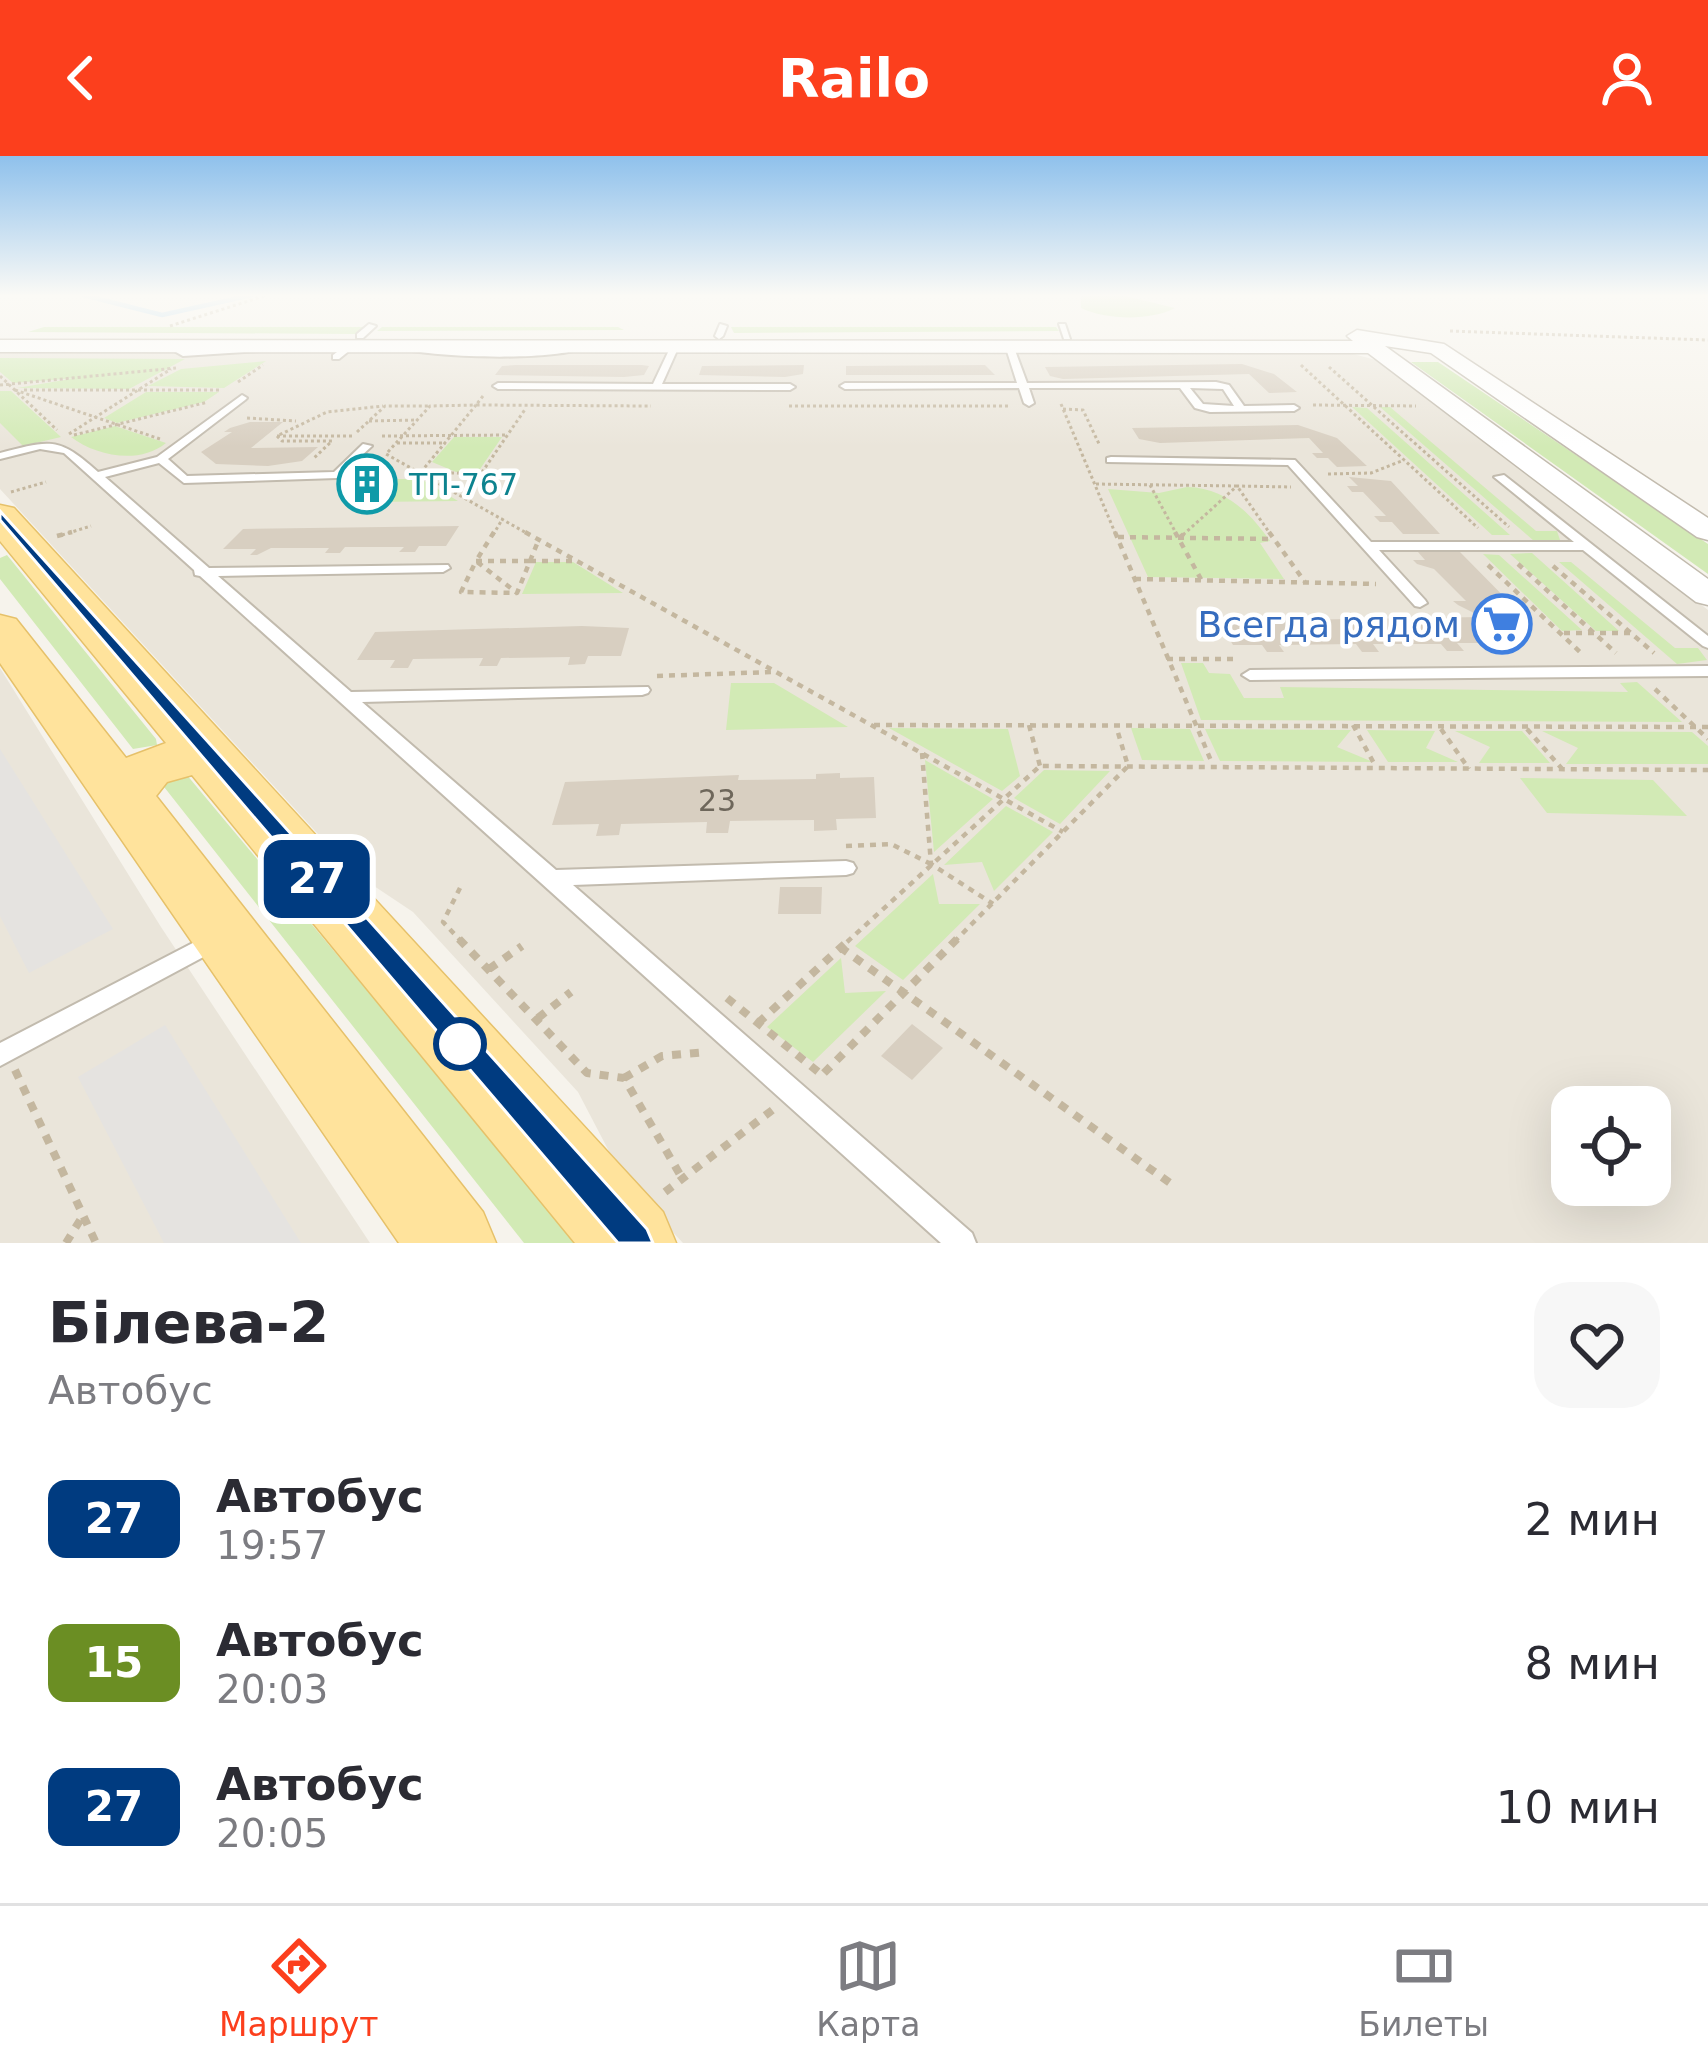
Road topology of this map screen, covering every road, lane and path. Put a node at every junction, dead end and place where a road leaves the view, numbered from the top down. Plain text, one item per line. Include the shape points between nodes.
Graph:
1 (175, 345) edge
2 (1010, 345) edge
3 (0, 346) edge
4 (48, 346) edge
5 (182, 346) edge
6 (320, 346) edge
7 (320, 346) edge
8 (419, 346) edge
9 (580, 346) edge
10 (587, 346) junction
11 (675, 346) joint
12 (740, 346) edge
13 (942, 346) edge
14 (1142, 346) edge
15 (1431, 346) edge
16 (260, 354) junction
17 (1305, 357) dead end
18 (1322, 360) dead end
19 (192, 367) dead end
20 (172, 369) junction
21 (0, 376) edge
22 (9, 384) junction
23 (0, 386) edge
24 (498, 386) dead end
25 (543, 386) junction
26 (845, 386) dead end
27 (1023, 386) junction
28 (1183, 386) junction
29 (656, 387) junction
30 (790, 387) dead end
31 (15, 390) junction
32 (138, 390) junction
33 (226, 390) junction
34 (242, 398) dead end
35 (1028, 403) dead end
36 (385, 406) junction
37 (430, 406) junction
38 (1240, 408) junction
39 (1294, 408) dead end
40 (218, 416) junction
41 (95, 417) junction
42 (417, 420) junction
43 (296, 421) junction
44 (369, 421) junction
45 (116, 424) junction
46 (333, 427) dead end
47 (508, 435) junction
48 (277, 436) junction
49 (323, 436) junction
50 (403, 436) junction
51 (452, 436) junction
52 (65, 437) junction
53 (350, 440) junction
54 (317, 441) junction
55 (332, 441) junction
56 (446, 442) junction
57 (396, 443) junction
58 (174, 444) dead end
59 (370, 445) joint
60 (77, 446) dead end
61 (0, 456) edge
62 (1107, 456) joint
63 (314, 458) dead end
64 (161, 459) junction
65 (1404, 460) junction
66 (422, 472) junction
67 (481, 474) junction
68 (95, 476) junction
69 (1547, 477) junction
70 (1094, 484) junction
71 (1150, 485) junction
72 (1237, 486) junction
73 (1315, 488) junction
74 (465, 497) junction
75 (19, 513) edge
76 (503, 518) junction
77 (91, 526) dead end
78 (1708, 531) edge
79 (1467, 536) dead end
80 (1116, 537) junction
81 (538, 538) junction
82 (1179, 538) junction
83 (1274, 539) junction
84 (1496, 544) junction
85 (1370, 546) junction
86 (1531, 546) junction
87 (1586, 546) junction
88 (476, 561) junction
89 (531, 561) junction
90 (579, 561) junction
91 (448, 565) joint
92 (200, 572) junction
93 (1134, 579) junction
94 (1202, 581) junction
95 (1305, 582) junction
96 (1404, 584) junction
97 (517, 593) junction
98 (1708, 595) edge
99 (1420, 603) dead end
100 (1561, 633) junction
101 (1630, 633) junction
102 (1595, 634) junction
103 (5, 644) edge
104 (1708, 644) edge
105 (1590, 661) dead end
106 (1636, 671) junction
107 (1676, 671) junction
108 (1708, 671) edge
109 (1250, 674) dead end
110 (642, 689) dead end
111 (344, 697) junction
112 (1029, 723) junction
113 (1116, 724) junction
114 (1195, 724) junction
115 (873, 725) junction
116 (1353, 725) junction
117 (1440, 727) junction
118 (1526, 727) junction
119 (1696, 727) junction
120 (1708, 727) edge
121 (1708, 739) edge
122 (200, 743) junction
123 (922, 753) junction
124 (1212, 764) junction
125 (1040, 766) junction
126 (1128, 766) junction
127 (1376, 767) junction
128 (1468, 769) junction
129 (1563, 770) junction
130 (1708, 770) edge
131 (112, 782) junction
132 (1004, 799) junction
133 (1063, 832) junction
134 (931, 864) junction
135 (846, 868) dead end
136 (552, 878) junction
137 (460, 888) dead end
138 (993, 904) junction
139 (225, 934) junction
140 (522, 946) dead end
141 (840, 947) junction
142 (489, 969) junction
143 (571, 992) dead end
144 (904, 993) junction
145 (721, 994) dead end
146 (536, 1019) junction
147 (758, 1023) junction
148 (723, 1053) dead end
149 (3, 1054) edge
150 (822, 1075) junction
151 (624, 1078) junction
152 (764, 1093) dead end
153 (796, 1093) junction
154 (682, 1178) junction
155 (1170, 1183) dead end
156 (83, 1215) junction
157 (647, 1219) edge
158 (66, 1243) edge
159 (96, 1243) edge
160 (452, 1243) edge
161 (962, 1243) edge

1 - 20 path
2 - 27 lane
3 - 4 street
5 - 16 street
6 - 16 street
7 - 16 path
8 - 10 lane via 422,352 556,353
9 - 10 street
10 - 11 street
11 - 29 lane
12 - 13 lane via 917,353
14 - 69 street via 1373,347
15 - 78 street
16 - 33 path via 272,359
17 - 65 path via 1291,357
18 - 84 path via 1520,537
19 - 20 path
20 - 22 path
20 - 32 path
21 - 22 path
22 - 23 path
22 - 31 path
23 - 31 path
24 - 25 lane
25 - 29 lane
25 - 47 path
26 - 27 lane
27 - 28 lane
27 - 35 lane
28 - 38 lane via 1199,406
28 - 38 lane via 1226,387
29 - 30 lane
31 - 32 path
31 - 41 path
31 - 52 path
32 - 33 path
32 - 41 path
33 - 45 path
34 - 40 lane
36 - 37 path
36 - 43 path via 336,406 319,420
36 - 44 path
37 - 42 path
37 - 51 path via 476,405
38 - 39 lane
40 - 43 path
40 - 64 lane
41 - 45 path
41 - 52 path
42 - 44 path
42 - 50 path
43 - 48 path
44 - 53 path
45 - 52 path
45 - 58 path
46 - 49 path
47 - 51 path
47 - 67 path
48 - 49 path
48 - 54 path
49 - 53 path
49 - 54 path
50 - 51 path
50 - 53 path
50 - 57 path
51 - 56 path
52 - 60 path
53 - 55 path
54 - 55 path
55 - 63 path
56 - 57 path
56 - 66 path
57 - 59 path
57 - 66 path via 386,454
59 - 64 lane via 337,475 313,479 184,480
61 - 68 lane via 56,446
62 - 70 path via 1083,410 1063,409
62 - 73 lane via 1272,458 1291,462
64 - 68 lane
65 - 73 path via 1371,473 1325,472 1340,488
65 - 84 path
66 - 67 path
66 - 74 path
67 - 74 path
68 - 92 lane
69 - 87 lane via 1500,477
69 - 98 street
70 - 71 path
70 - 80 path
71 - 72 path
71 - 82 path
72 - 73 path
72 - 82 path
72 - 83 path
73 - 85 lane
74 - 76 path
75 - 77 path
75 - 122 main road
76 - 81 path
76 - 88 path
79 - 84 path
80 - 82 path
80 - 93 path
81 - 89 path
81 - 90 path
82 - 83 path
82 - 94 path
83 - 95 path
84 - 85 lane
84 - 86 lane
84 - 100 path via 1474,551
84 - 102 path
85 - 96 lane
86 - 87 lane
86 - 101 path
87 - 104 lane
88 - 89 path
88 - 91 path
88 - 97 path
88 - 97 path via 461,592
89 - 90 path
89 - 97 path
90 - 115 path
91 - 92 lane
92 - 111 lane
93 - 94 path
93 - 114 path
94 - 95 path
95 - 96 path
96 - 99 lane
100 - 102 path
100 - 105 path
101 - 102 path
101 - 107 path
102 - 106 path
103 - 131 main road
106 - 107 lane
106 - 109 lane
106 - 119 path
107 - 108 lane
110 - 111 lane
111 - 136 lane
112 - 113 path
112 - 115 path
112 - 125 path
113 - 114 path
113 - 126 path
114 - 116 path
114 - 124 path
115 - 123 path
116 - 117 path
116 - 127 path
117 - 118 path
117 - 128 path
118 - 119 path
118 - 129 path
119 - 120 path
119 - 121 path
122 - 131 main road via 186,756
122 - 157 main road
123 - 132 path
123 - 134 path
124 - 126 path
124 - 127 path
125 - 126 path
125 - 132 path
126 - 133 path
127 - 128 path
128 - 129 path
129 - 130 path
131 - 139 main road
132 - 133 path
132 - 134 path
133 - 138 path
134 - 138 path
134 - 141 path
135 - 136 lane
136 - 153 lane
137 - 142 path via 443,922
138 - 144 path
139 - 149 lane
139 - 160 main road
140 - 142 path
141 - 144 path
141 - 147 path
142 - 146 path
143 - 146 path
144 - 150 path
144 - 155 path
145 - 147 path
146 - 151 path via 587,1073
147 - 150 path
148 - 151 path via 672,1050
149 - 156 path
150 - 153 path
151 - 154 path
152 - 154 path via 777,1107
153 - 161 lane
154 - 157 path
156 - 158 path
156 - 159 path

